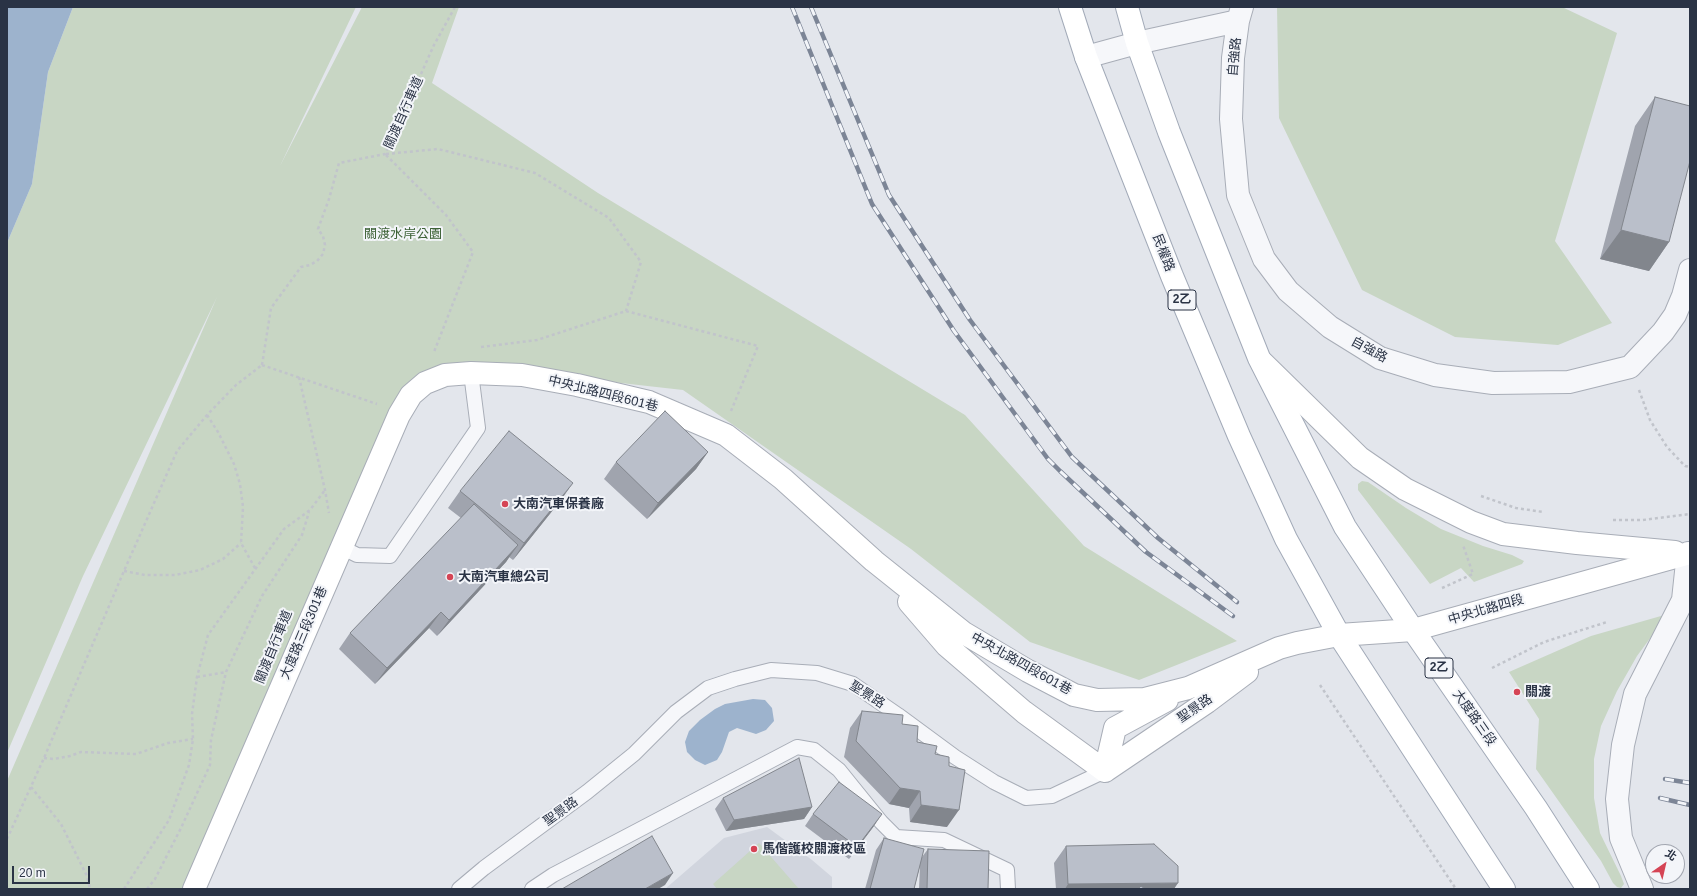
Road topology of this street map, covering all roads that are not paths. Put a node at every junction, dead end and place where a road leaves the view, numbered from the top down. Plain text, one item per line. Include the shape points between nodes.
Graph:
1 (1070, 7) edge
2 (1127, 7) edge
3 (1240, 14) edge
4 (1137, 43) junction
5 (1086, 57) junction
6 (1690, 270) edge
7 (1258, 358) junction
8 (471, 373) junction
9 (425, 383) joint
10 (341, 547) junction
11 (1689, 553) edge
12 (874, 561) junction
13 (1413, 630) junction
14 (1338, 635) junction
15 (1279, 648) junction
16 (1188, 688) junction
17 (1105, 770) junction
18 (194, 889) edge
19 (459, 889) edge
20 (532, 889) edge
21 (1008, 889) edge
22 (1504, 889) edge
23 (1588, 889) edge
24 (1642, 889) edge

1 - 5 street, 民權路 / 2乙
2 - 4 street, 2乙
3 - 4 street
3 - 6 street, 自強路 via 1234,58 1231,119 1238,194 1264,259 1288,291 1330,327 1380,358 1435,375 1493,383 1569,382 1630,367 1663,332 1675,315
4 - 5 street
4 - 7 street, 2乙 via 1169,132
5 - 14 street, 民權路 / 2乙 via 1172,276 1239,436 1286,539
7 - 11 street via 1360,458 1405,489 1471,522 1503,534
7 - 13 street, 大度路三段 / 2乙 via 1345,527
8 - 9 street, 中央北路四段601巷 via 445,375
8 - 10 lane via 478,428 390,556 357,555
8 - 12 street, 中央北路四段601巷 via 522,375 649,402 722,433 783,479
9 - 10 street, 大度路三段301巷 via 411,394 399,415
10 - 18 street, 大度路三段301巷
11 - 13 street, 中央北路四段
11 - 24 street via 1683,600 1635,694 1623,744 1616,799 1621,838
12 - 16 street, 中央北路四段601巷 via 964,633 1074,695 1097,700 1145,699
12 - 17 street, 中央北路四段601巷 via 947,646 1024,712
13 - 14 street, 中央北路四段
13 - 23 street, 大度路三段 / 2乙 via 1536,808
14 - 15 street, 中央北路四段
14 - 22 street, 2乙
15 - 16 street, 中央北路四段601巷
15 - 17 street, 聖景路 via 1207,702
16 - 17 street via 1115,728
17 - 19 lane, 聖景路 via 1052,796 1026,798 994,782 955,757 853,684 817,673 771,670 708,688 676,712 634,754 588,792
20 - 21 lane via 553,875 797,747 814,750 839,770 896,838 944,840 1007,870

